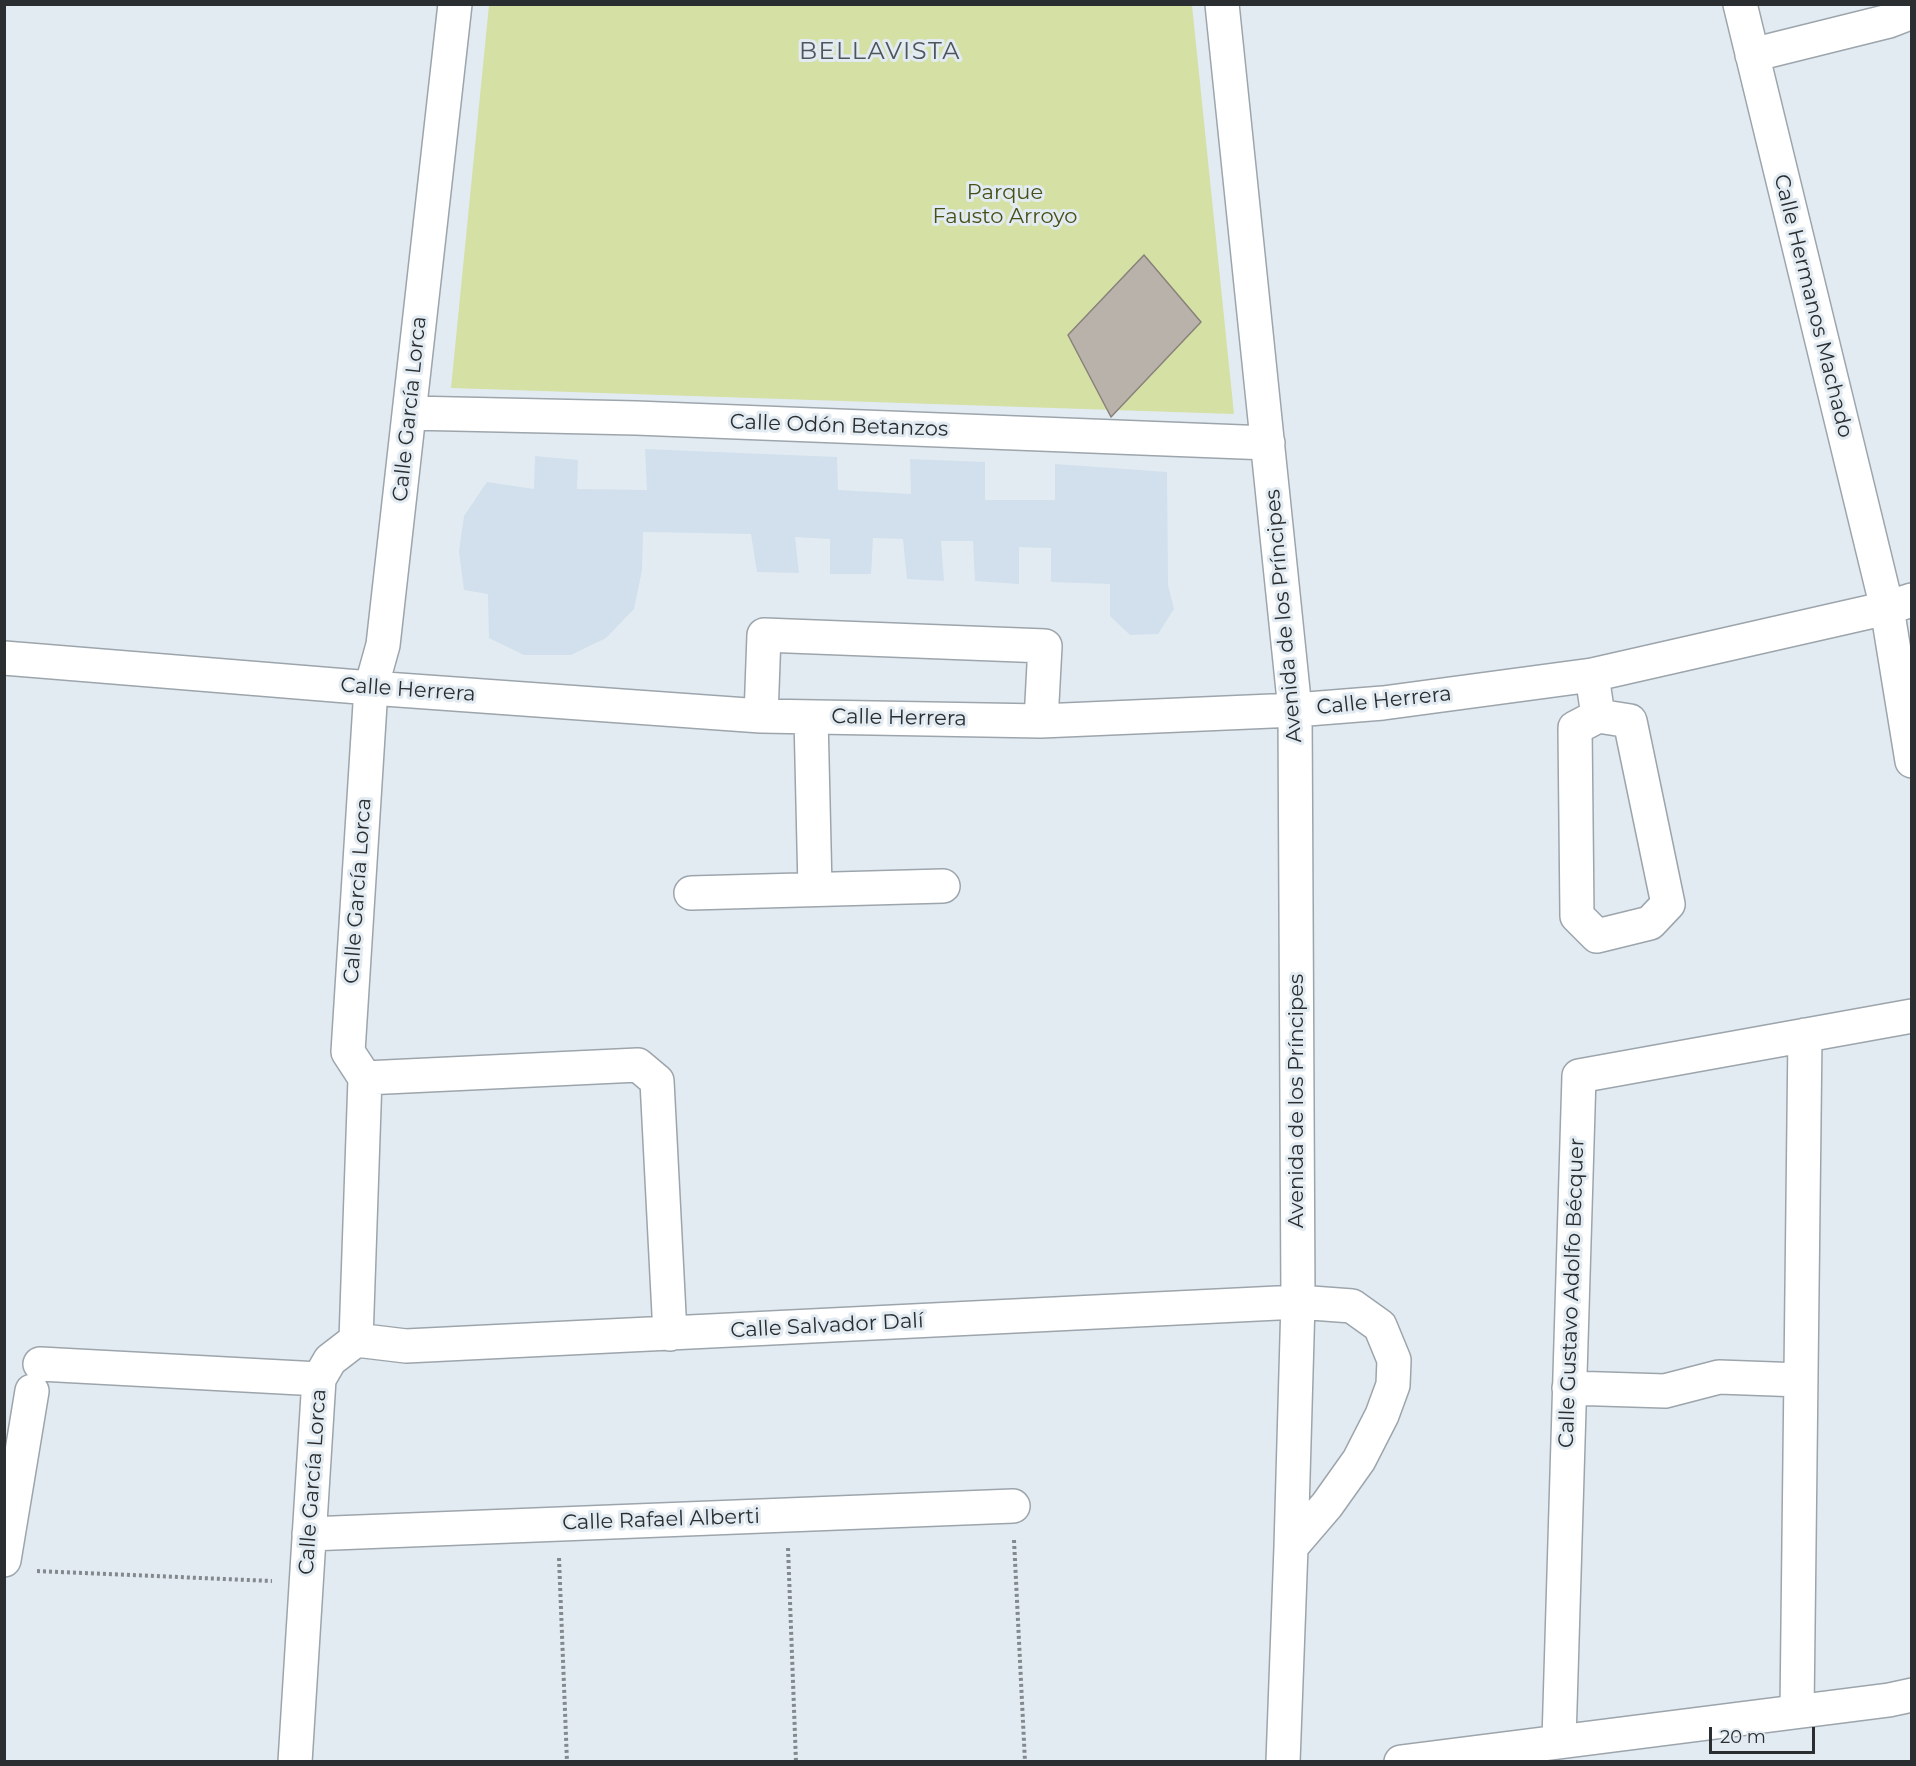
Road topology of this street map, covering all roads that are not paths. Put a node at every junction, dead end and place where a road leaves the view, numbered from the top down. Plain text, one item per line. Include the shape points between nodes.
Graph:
1 (455, 4) edge
2 (1222, 4) edge
3 (1740, 4) edge
4 (1911, 12) edge
5 (1752, 55) junction
6 (410, 413) junction
7 (1268, 443) junction
8 (1899, 604) edge
9 (4, 658) edge
10 (1592, 675) junction
11 (371, 688) junction
12 (1295, 710) junction
13 (761, 716) junction
14 (1598, 716) junction
15 (811, 717) junction
16 (1041, 721) junction
17 (1911, 761) edge
18 (943, 886) dead end
19 (815, 890) junction
20 (691, 893) dead end
21 (1911, 1016) edge
22 (1805, 1035) junction
23 (364, 1078) junction
24 (1298, 1302) junction
25 (670, 1334) junction
26 (356, 1340) junction
27 (319, 1379) junction
28 (1801, 1380) junction
29 (1569, 1388) junction
30 (1013, 1506) road end
31 (309, 1534) junction
32 (1292, 1547) junction
33 (16, 1565) edge
34 (1911, 1695) edge
35 (1797, 1711) junction
36 (1559, 1740) junction
37 (295, 1761) edge
38 (1283, 1761) edge
39 (1401, 1761) edge

1 - 6 street, Calle García Lorca
2 - 7 street, Avenida de los Príncipes
3 - 5 street, Calle Hermanos Machado
4 - 5 street
5 - 8 street, Calle Hermanos Machado
6 - 7 street, Calle Odón Betanzos
6 - 11 street, Calle García Lorca via 383,645
7 - 12 street, Avenida de los Príncipes
8 - 10 street, Calle Herrera
8 - 17 street, Calle Hermanos Machado
9 - 11 street, Calle Herrera
10 - 12 street, Calle Herrera via 1383,703
10 - 14 street
11 - 13 street, Calle Herrera
11 - 23 street, Calle García Lorca via 348,1052
12 - 16 street, Calle Herrera
12 - 24 street, Avenida de los Príncipes
13 - 15 street, Calle Herrera
13 - 16 street via 764,635 1045,646
14 - 14 street via 1630,721 1668,904 1650,923 1597,936 1577,916 1575,728
15 - 16 street, Calle Herrera
15 - 19 street, Calle Herrera
18 - 19 street
19 - 20 street
21 - 22 street, Calle Gustavo Adolfo Bécquer
22 - 28 street
22 - 29 street, Calle Gustavo Adolfo Bécquer via 1579,1076
23 - 25 street via 638,1065 657,1081
23 - 26 street
24 - 25 street, Calle Salvador Dalí
24 - 32 street, Avenida de los Príncipes
24 - 32 street via 1352,1306 1380,1326 1394,1360 1393,1385 1359,1461
25 - 26 street, Calle Salvador Dalí via 406,1346
26 - 27 street, Calle García Lorca via 330,1360
27 - 31 street, Calle García Lorca
27 - 33 street via 36,1377
28 - 29 street via 1719,1377 1665,1391
28 - 35 street
29 - 36 street, Calle Gustavo Adolfo Bécquer
30 - 31 street, Calle Rafael Alberti
31 - 37 street, Calle García Lorca
32 - 38 street, Avenida de los Príncipes
34 - 35 street
35 - 36 street
36 - 39 street

